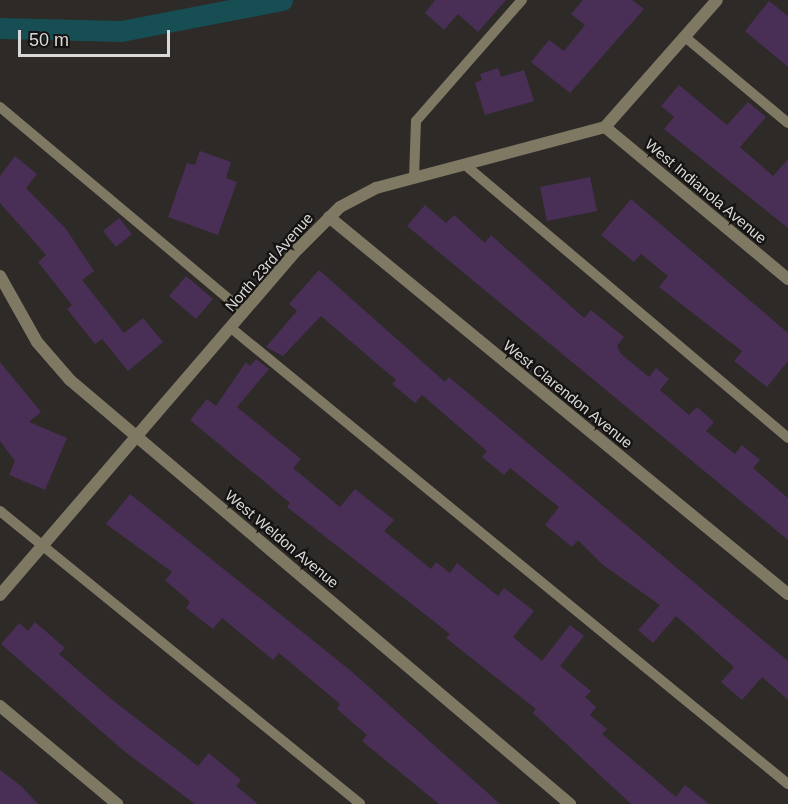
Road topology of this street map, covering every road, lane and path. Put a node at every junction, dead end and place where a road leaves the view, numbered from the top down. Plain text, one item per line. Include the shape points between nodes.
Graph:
1 (522, 0) edge
2 (717, 0) edge
3 (685, 37) junction
4 (0, 107) edge
5 (788, 123) edge
6 (605, 127) junction
7 (464, 164) junction
8 (414, 178) junction
9 (329, 217) junction
10 (0, 276) edge
11 (788, 279) edge
12 (244, 312) junction
13 (231, 328) junction
14 (138, 437) junction
15 (788, 438) edge
16 (0, 511) edge
17 (40, 547) junction
18 (0, 594) edge
19 (788, 594) edge
20 (0, 706) edge
21 (788, 784) edge
22 (117, 804) edge
23 (360, 804) edge
24 (570, 804) edge

1 - 8 lane via 416,121
2 - 3 street
3 - 5 lane
3 - 6 street
4 - 12 lane
6 - 7 street, North 23rd Avenue
6 - 11 street, West Indianola Avenue
7 - 8 street, North 23rd Avenue
7 - 15 lane
8 - 9 street, North 23rd Avenue via 376,188
9 - 12 street, North 23rd Avenue
9 - 19 street, West Clarendon Avenue
10 - 14 street, West Weldon Avenue via 37,342 57,365
12 - 13 street, North 23rd Avenue
13 - 14 street, North 23rd Avenue
13 - 21 lane
14 - 17 street, North 23rd Avenue
14 - 24 street, West Weldon Avenue
16 - 17 lane
17 - 18 street, North 23rd Avenue
17 - 23 lane
20 - 22 street

